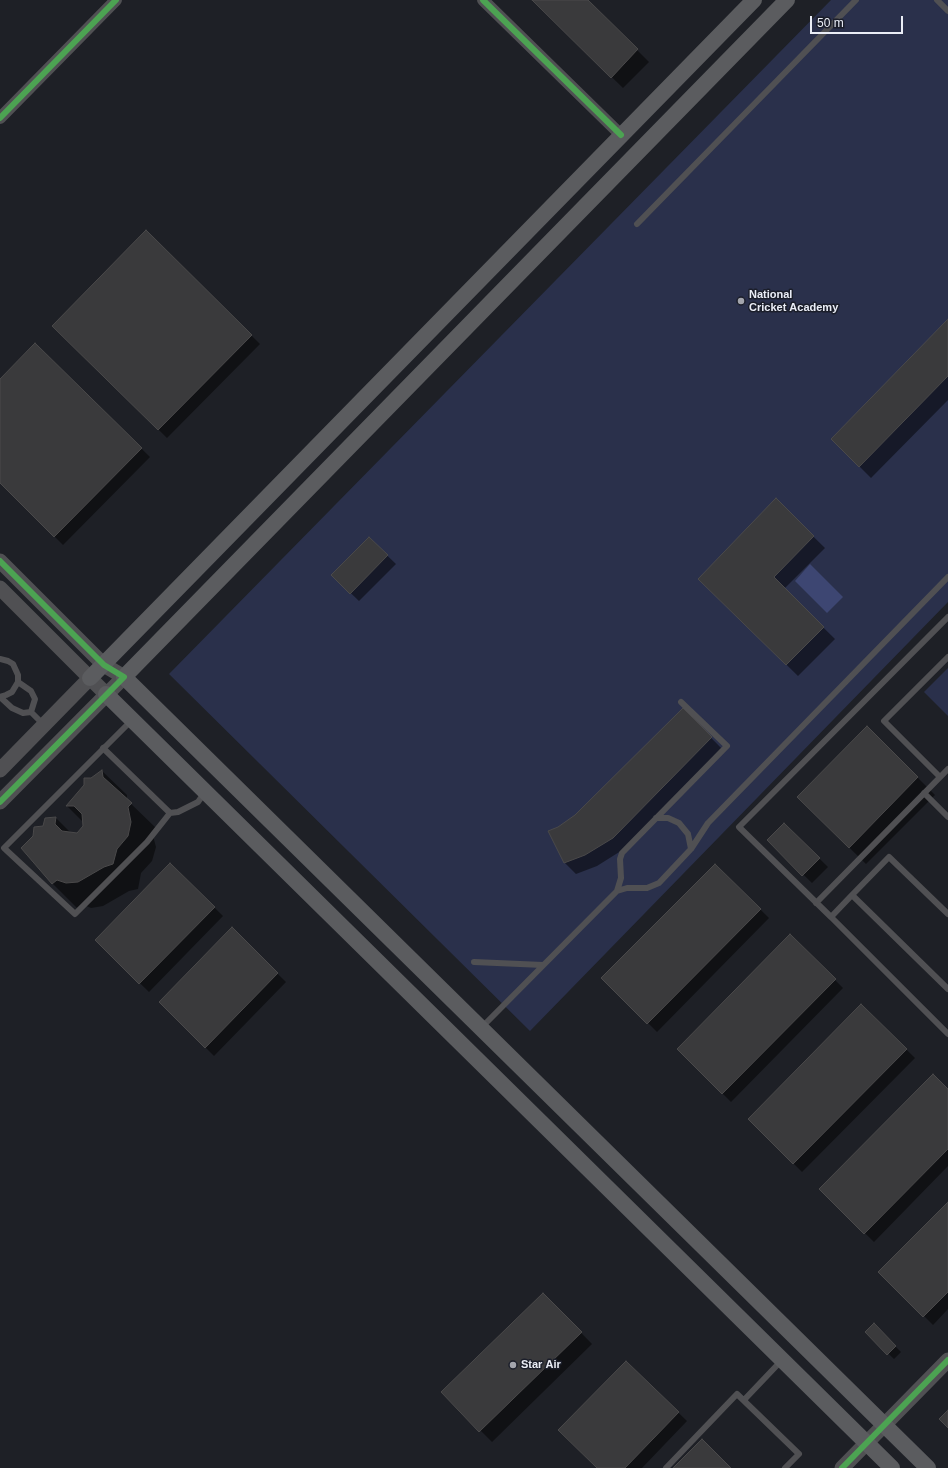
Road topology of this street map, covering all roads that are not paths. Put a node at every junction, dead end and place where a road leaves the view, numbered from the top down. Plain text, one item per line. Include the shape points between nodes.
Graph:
1 (116, 0) edge
2 (483, 0) edge
3 (754, 0) edge
4 (787, 0) edge
5 (856, 0) edge
6 (937, 0) edge
7 (948, 11) edge
8 (0, 118) edge
9 (621, 135) junction
10 (637, 224) dead end
11 (0, 561) edge
12 (948, 577) edge
13 (0, 588) edge
14 (948, 617) edge
15 (948, 657) edge
16 (0, 659) edge
17 (104, 665) junction
18 (124, 677) junction
19 (90, 678) junction
20 (18, 682) junction
21 (106, 694) junction
22 (0, 697) edge
23 (681, 702) dead end
24 (31, 712) junction
25 (132, 720) junction
26 (44, 725) junction
27 (103, 748) junction
28 (948, 769) edge
29 (0, 770) edge
30 (940, 777) junction
31 (206, 792) junction
32 (924, 793) junction
33 (0, 802) edge
34 (170, 813) junction
35 (948, 817) edge
36 (656, 818) junction
37 (691, 849) junction
38 (617, 891) junction
39 (852, 895) junction
40 (816, 903) junction
41 (948, 914) edge
42 (830, 917) junction
43 (474, 962) dead end
44 (543, 965) junction
45 (948, 990) edge
46 (481, 1028) junction
47 (948, 1034) edge
48 (782, 1360) junction
49 (948, 1360) edge
50 (744, 1400) junction
51 (884, 1425) junction
52 (866, 1443) junction
53 (666, 1468) edge
54 (785, 1468) edge
55 (842, 1468) edge
56 (892, 1468) edge
57 (928, 1468) edge

1 - 8 street
2 - 9 street
3 - 9 main road
4 - 18 main road
5 - 10 lane
6 - 7 lane
9 - 17 main road
11 - 17 street
12 - 37 lane via 708,823
13 - 19 street
14 - 40 lane via 739,827
15 - 30 lane via 884,722
16 - 20 lane via 13,664
17 - 18 street
17 - 19 main road
18 - 21 street
18 - 46 main road
19 - 21 street
19 - 26 street
20 - 22 lane via 12,692
20 - 24 lane via 31,691 35,699
21 - 25 main road
21 - 33 street
22 - 24 lane via 12,708 23,713
23 - 36 lane via 727,746
24 - 26 lane
25 - 27 lane
25 - 31 main road
26 - 29 street
27 - 34 lane
27 - 34 lane via 4,848 75,914 147,842
28 - 30 lane
30 - 32 lane
31 - 34 lane via 198,802
31 - 48 main road
32 - 35 lane
32 - 40 lane
36 - 37 lane via 668,818 679,823 688,834
36 - 38 lane via 622,853 621,878
37 - 38 lane via 659,883 647,888
38 - 44 lane
39 - 41 lane via 889,857
39 - 42 lane
39 - 45 lane
40 - 42 lane
42 - 47 lane
43 - 44 lane
44 - 46 lane
46 - 51 main road
48 - 50 lane
48 - 52 main road
49 - 51 street
50 - 53 lane via 737,1394
50 - 54 lane via 799,1454
51 - 52 street
51 - 57 main road
52 - 55 street
52 - 56 main road

